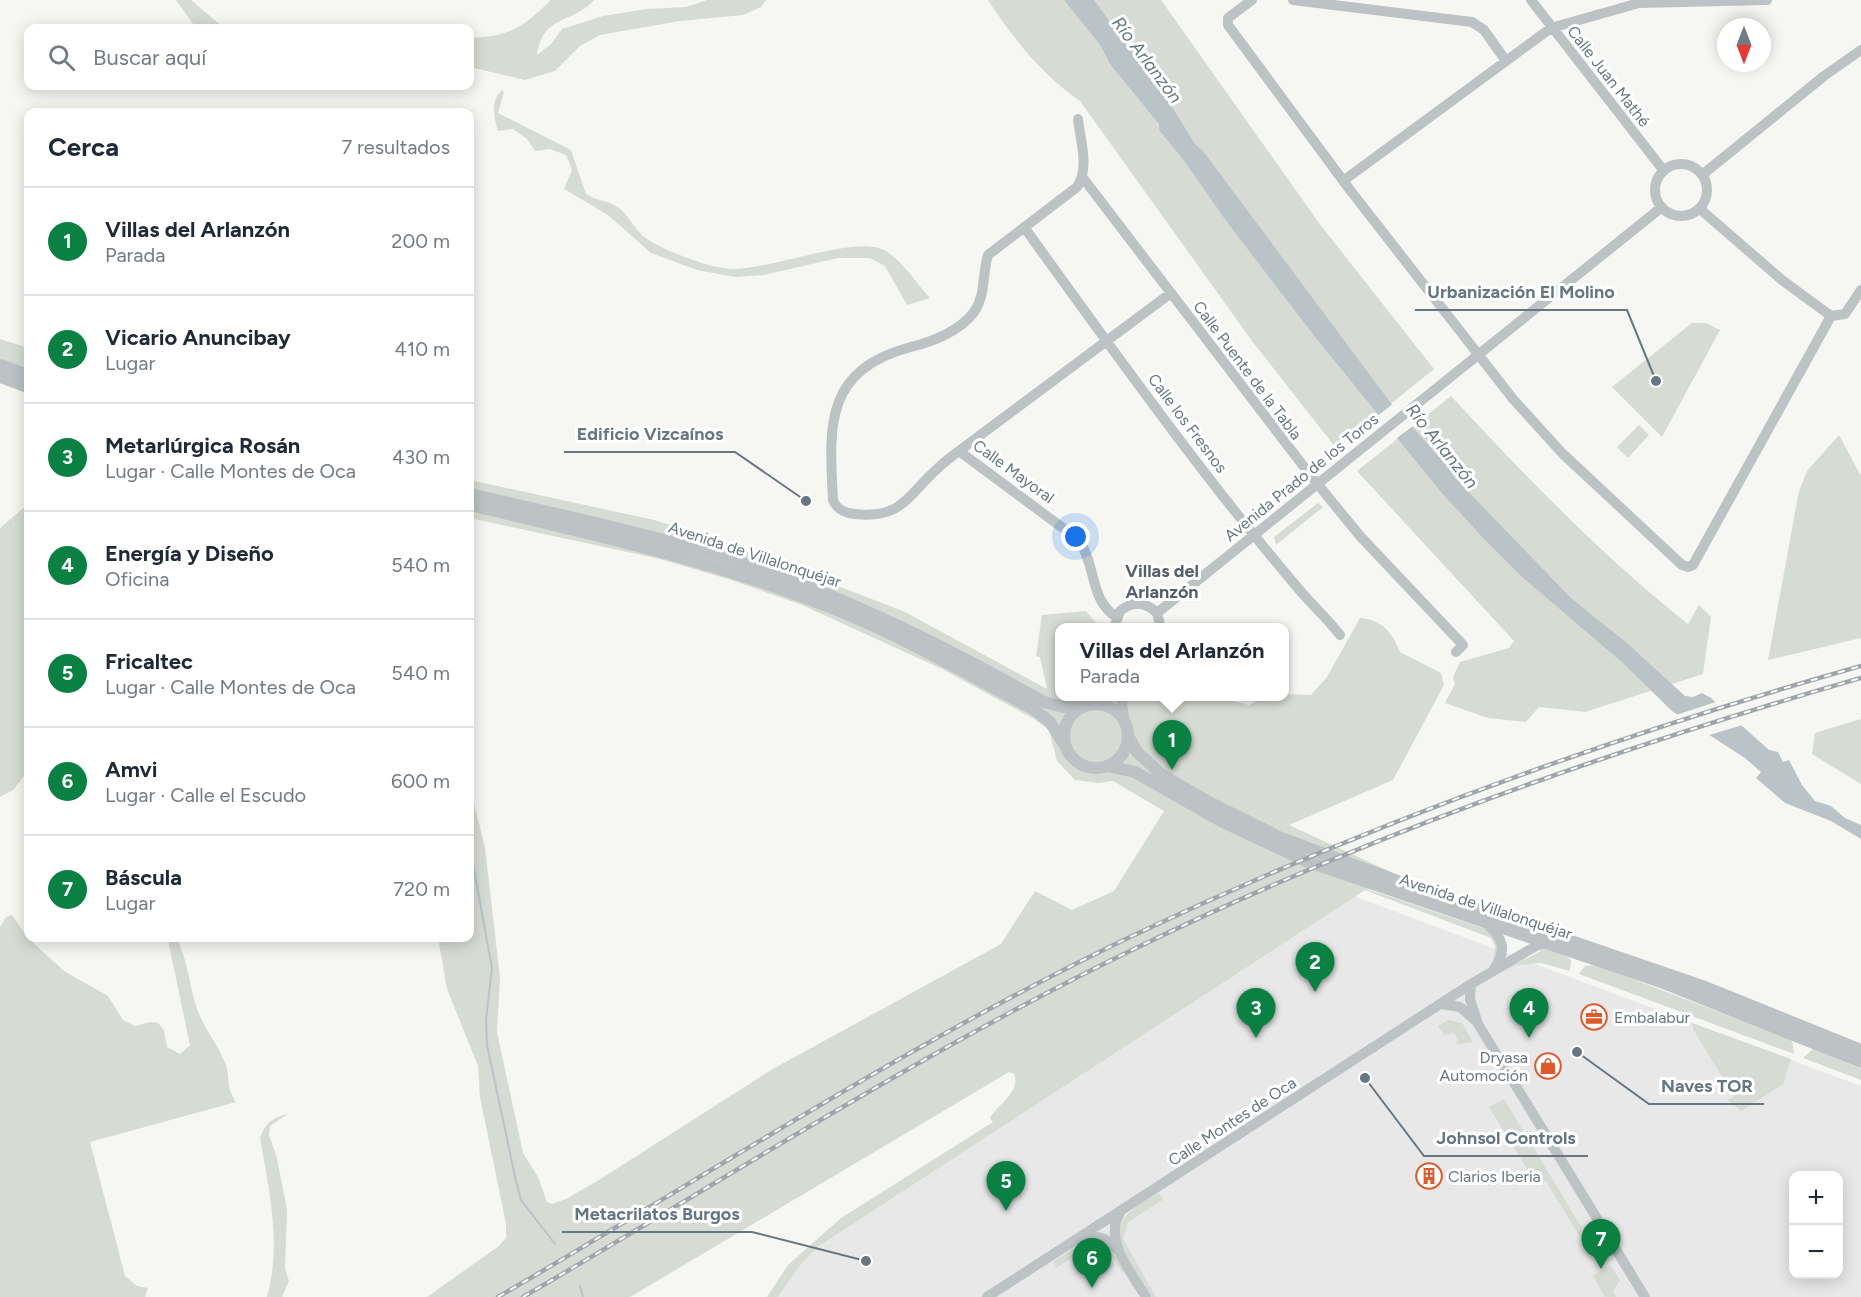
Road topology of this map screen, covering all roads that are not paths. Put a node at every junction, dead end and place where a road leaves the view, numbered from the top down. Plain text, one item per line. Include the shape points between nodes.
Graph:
1 (1252, 0) edge
2 (1293, 0) edge
3 (1531, 0) edge
4 (1767, 0) edge
5 (1551, 28) junction
6 (1861, 50) edge
7 (1506, 61) junction
8 (1078, 119) dead end
9 (1664, 171) junction
10 (1702, 175) junction
11 (1083, 178) junction
12 (1343, 180) junction
13 (1662, 207) junction
14 (1700, 208) junction
15 (1024, 227) junction
16 (1861, 290) edge
17 (1171, 293) junction
18 (1835, 316) junction
19 (1106, 341) junction
20 (1478, 355) junction
21 (0, 365) edge
22 (24, 374) edge
23 (0, 377) edge
24 (24, 386) edge
25 (959, 451) junction
26 (1317, 484) junction
27 (474, 495) edge
28 (474, 506) edge
29 (1255, 534) junction
30 (1156, 613) junction
31 (1115, 622) edge
32 (1160, 623) edge
33 (1341, 630) dead end
34 (1456, 652) dead end
35 (1122, 701) edge
36 (1091, 702) edge
37 (1124, 719) junction
38 (1128, 736) junction
39 (1066, 747) junction
40 (1107, 766) junction
41 (1487, 924) junction
42 (1547, 943) junction
43 (1493, 971) junction
44 (1471, 984) junction
45 (1441, 1004) junction
46 (1478, 1024) junction
47 (1861, 1050) edge
48 (1861, 1062) edge
49 (1120, 1212) junction
50 (1087, 1234) junction
51 (1119, 1251) junction
52 (987, 1297) edge
53 (1146, 1297) edge
54 (1645, 1297) edge

1 - 12 street via 1228,18 1228,25
2 - 7 street via 1472,22 1484,30
3 - 5 street, Calle Juan Mathé
4 - 5 street via 1639,3
5 - 7 street
5 - 9 street, Calle Juan Mathé
6 - 10 street
7 - 12 street
8 - 11 street
9 - 10 street via 1671,166 1688,165
9 - 13 street via 1655,193
10 - 14 street via 1707,188
11 - 15 street, Calle Mayoral via 1077,187
11 - 17 street, Calle Puente de la Tabla
12 - 20 street
13 - 14 street via 1677,216 1690,215
13 - 20 street, Avenida Prado de los Toros
14 - 18 street via 1782,280
15 - 19 street, Calle los Fresnos
15 - 25 street, Calle Mayoral via 988,255 982,294 972,315 936,340 899,351 850,380 833,416 830,439 835,504 848,513 870,516 892,511 904,505 936,469
16 - 18 street via 1851,308
17 - 19 street
17 - 26 street, Calle Puente de la Tabla
18 - 20 street via 1698,556 1688,567 1637,525 1563,453
19 - 25 street
19 - 29 street, Calle los Fresnos
20 - 26 street, Avenida Prado de los Toros
21 - 22 street
23 - 24 street
25 - 31 street, Calle Mayoral via 1079,540 1090,558 1100,603
26 - 29 street, Avenida Prado de los Toros
26 - 34 street, Calle Puente de la Tabla via 1360,536 1463,645
27 - 36 street, Avenida de Villalonquéjar via 636,533 793,581 899,626 1044,702 1063,707
28 - 39 street, Avenida de Villalonquéjar via 706,564 834,609 913,645 1035,710 1050,722
29 - 30 street, Avenida Prado de los Toros
29 - 33 street, Calle los Fresnos
30 - 31 street via 1146,605 1132,604 1119,611
30 - 32 street
35 - 37 street
36 - 37 street via 1110,706
36 - 39 street via 1075,711 1065,728
37 - 38 street
38 - 40 street via 1123,754
38 - 47 street, Avenida de Villalonquéjar via 1146,762 1162,775 1281,838 1673,975
39 - 40 street via 1078,763 1087,767
40 - 41 street, Avenida de Villalonquéjar via 1135,772 1221,821 1306,861
41 - 42 street, Avenida de Villalonquéjar
41 - 43 street via 1497,932 1503,946
42 - 43 street, Calle Montes de Oca
42 - 48 street, Avenida de Villalonquéjar via 1661,982
43 - 44 street, Calle Montes de Oca
44 - 45 street, Calle Montes de Oca
44 - 46 street via 1470,999
45 - 46 street via 1460,1007
45 - 49 street, Calle Montes de Oca
46 - 54 street
49 - 50 street, Calle Montes de Oca
49 - 51 street via 1114,1221
50 - 51 street via 1105,1239
50 - 52 street, Calle Montes de Oca
51 - 53 street

